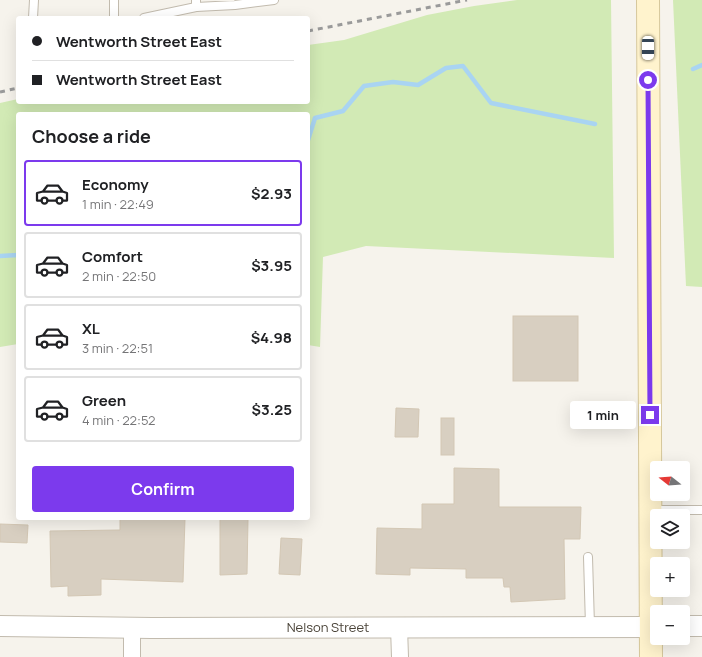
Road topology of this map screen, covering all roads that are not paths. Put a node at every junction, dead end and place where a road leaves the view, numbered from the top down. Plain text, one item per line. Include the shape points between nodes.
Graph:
1 (34, 0) edge
2 (114, 0) edge
3 (274, 0) edge
4 (648, 0) edge
5 (196, 3) edge
6 (33, 16) edge
7 (114, 16) edge
8 (151, 16) edge
9 (650, 510) edge
10 (690, 510) edge
11 (702, 510) edge
12 (651, 549) edge
13 (588, 556) dead end
14 (653, 605) edge
15 (0, 626) edge
16 (590, 626) junction
17 (690, 626) edge
18 (702, 626) edge
19 (399, 627) junction
20 (650, 627) edge
21 (132, 628) junction
22 (652, 645) edge
23 (132, 657) edge
24 (400, 657) edge
25 (651, 657) edge

1 - 6 lane
2 - 7 lane
3 - 5 lane via 235,5
4 - 9 main road
5 - 8 lane
10 - 11 lane
12 - 14 main road
13 - 16 lane
15 - 21 street, Nelson Street
16 - 19 street, Nelson Street
16 - 20 street, Nelson Street
17 - 18 street
19 - 21 street, Nelson Street
19 - 24 street
21 - 23 street
22 - 25 main road

